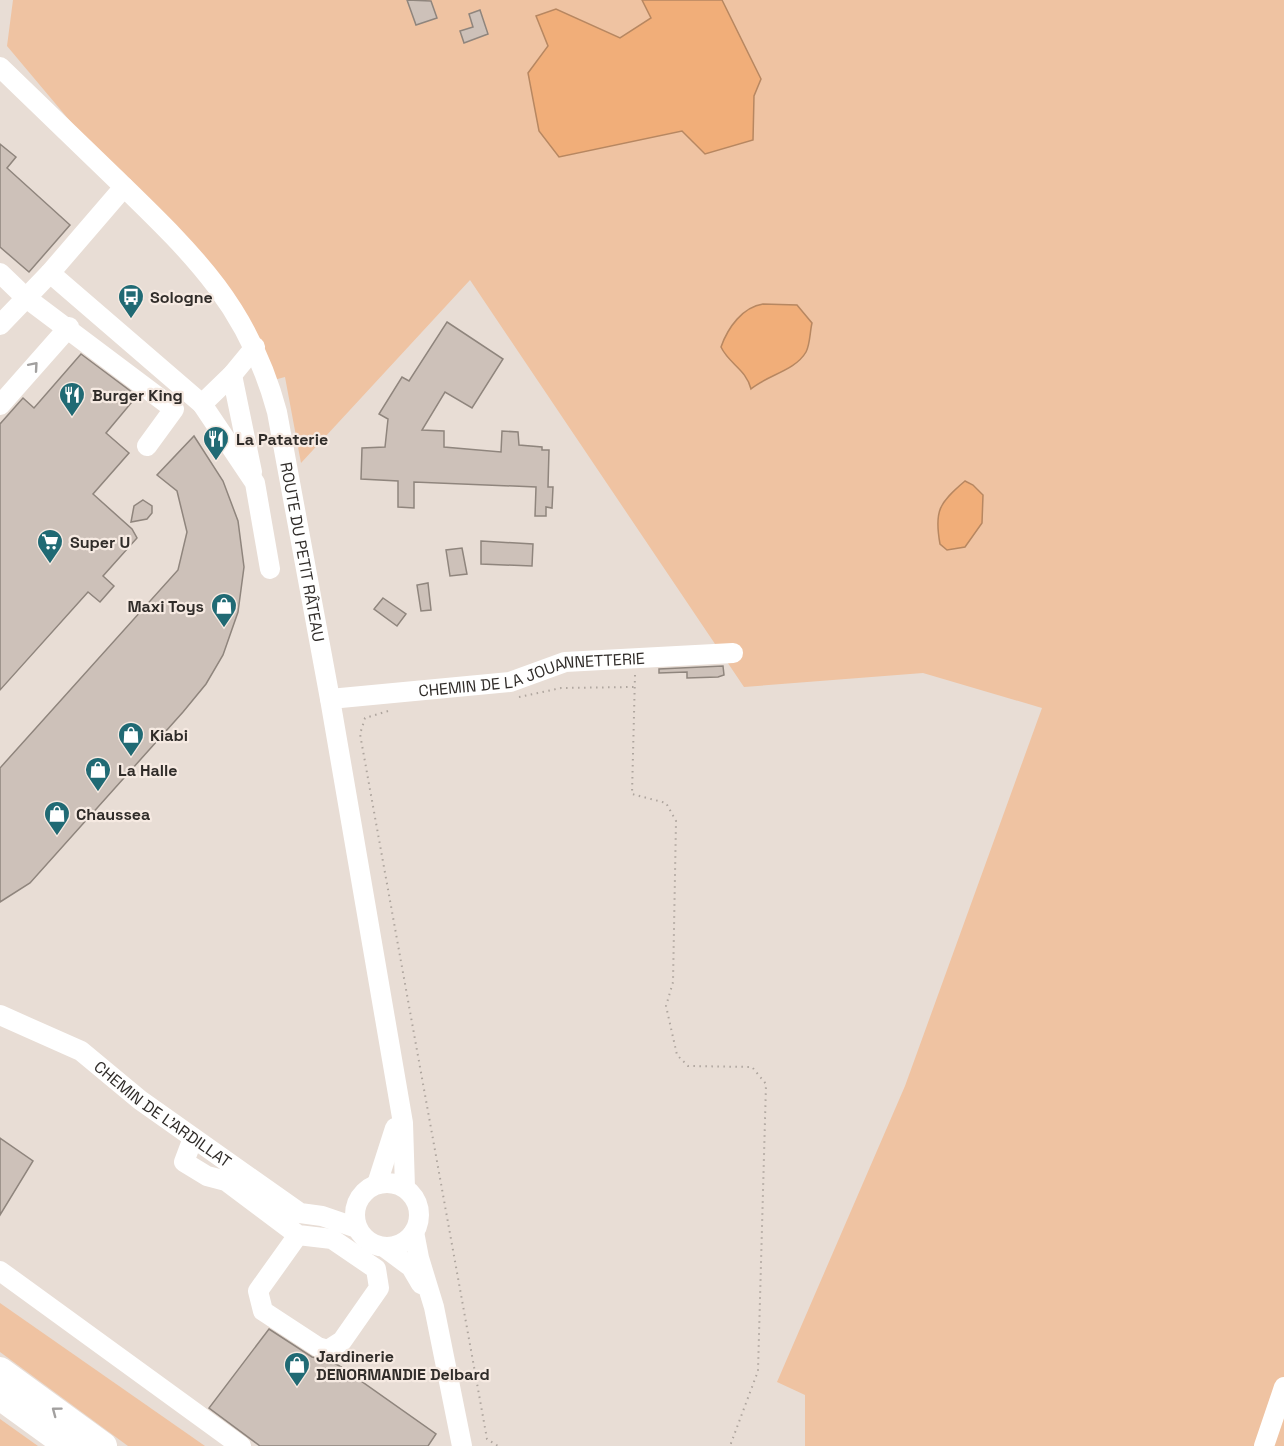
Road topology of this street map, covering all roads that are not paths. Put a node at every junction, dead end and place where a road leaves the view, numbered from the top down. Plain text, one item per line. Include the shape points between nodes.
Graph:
1 (0, 67) edge
2 (124, 187) junction
3 (0, 273) edge
4 (50, 273) junction
5 (25, 297) junction
6 (0, 325) edge
7 (69, 327) junction
8 (255, 347) junction
9 (232, 375) junction
10 (202, 404) junction
11 (0, 405) edge
12 (147, 446) dead end
13 (255, 483) junction
14 (270, 569) dead end
15 (733, 653) dead end
16 (330, 699) junction
17 (0, 1015) edge
18 (398, 1101) junction
19 (193, 1138) junction
20 (377, 1184) junction
21 (405, 1188) junction
22 (357, 1202) junction
23 (322, 1216) junction
24 (357, 1228) junction
25 (414, 1232) junction
26 (298, 1235) junction
27 (384, 1247) junction
28 (0, 1271) edge
29 (434, 1307) junction
30 (0, 1371) edge
31 (1284, 1387) edge
32 (0, 1396) edge
33 (69, 1446) edge
34 (103, 1446) edge
35 (241, 1446) edge
36 (462, 1446) edge
37 (1264, 1446) edge

1 - 2 street, ROUTE DU PETIT RÂTEAU
2 - 4 street
2 - 8 street, ROUTE DU PETIT RÂTEAU via 174,233 210,274
3 - 5 street
4 - 5 street
4 - 10 street
5 - 6 street
5 - 7 street
11 -> 7 street
7 - 12 street via 174,409
8 - 9 street
8 - 16 street, ROUTE DU PETIT RÂTEAU via 277,411
9 - 10 street
9 - 13 street
10 - 13 street
13 - 14 street
15 - 16 street, CHEMIN DE LA JOUANNETTERIE via 565,662 510,682
16 - 18 street, ROUTE DU PETIT RÂTEAU
17 - 19 street, CHEMIN DE L'ARDILLAT via 81,1051
18 - 20 street, ROUTE DU PETIT RÂTEAU via 394,1135
18 - 21 street, ROUTE DU PETIT RÂTEAU via 403,1123
19 - 23 street, CHEMIN DE L'ARDILLAT via 300,1213
19 - 26 street via 184,1162 207,1176 226,1181
20 - 21 street
20 - 22 street
21 - 25 street via 412,1194 419,1213
22 - 23 street
22 - 24 street
23 - 24 street, CHEMIN DE L'ARDILLAT
24 - 27 street via 364,1238
25 - 27 street via 401,1244
25 - 29 street
26 - 26 street via 258,1291 263,1311 328,1350 342,1341 379,1288 376,1269 332,1239
27 - 29 street via 411,1267
28 - 35 street
29 - 36 street
34 -> 30 highway
31 - 37 street
32 - 33 highway

